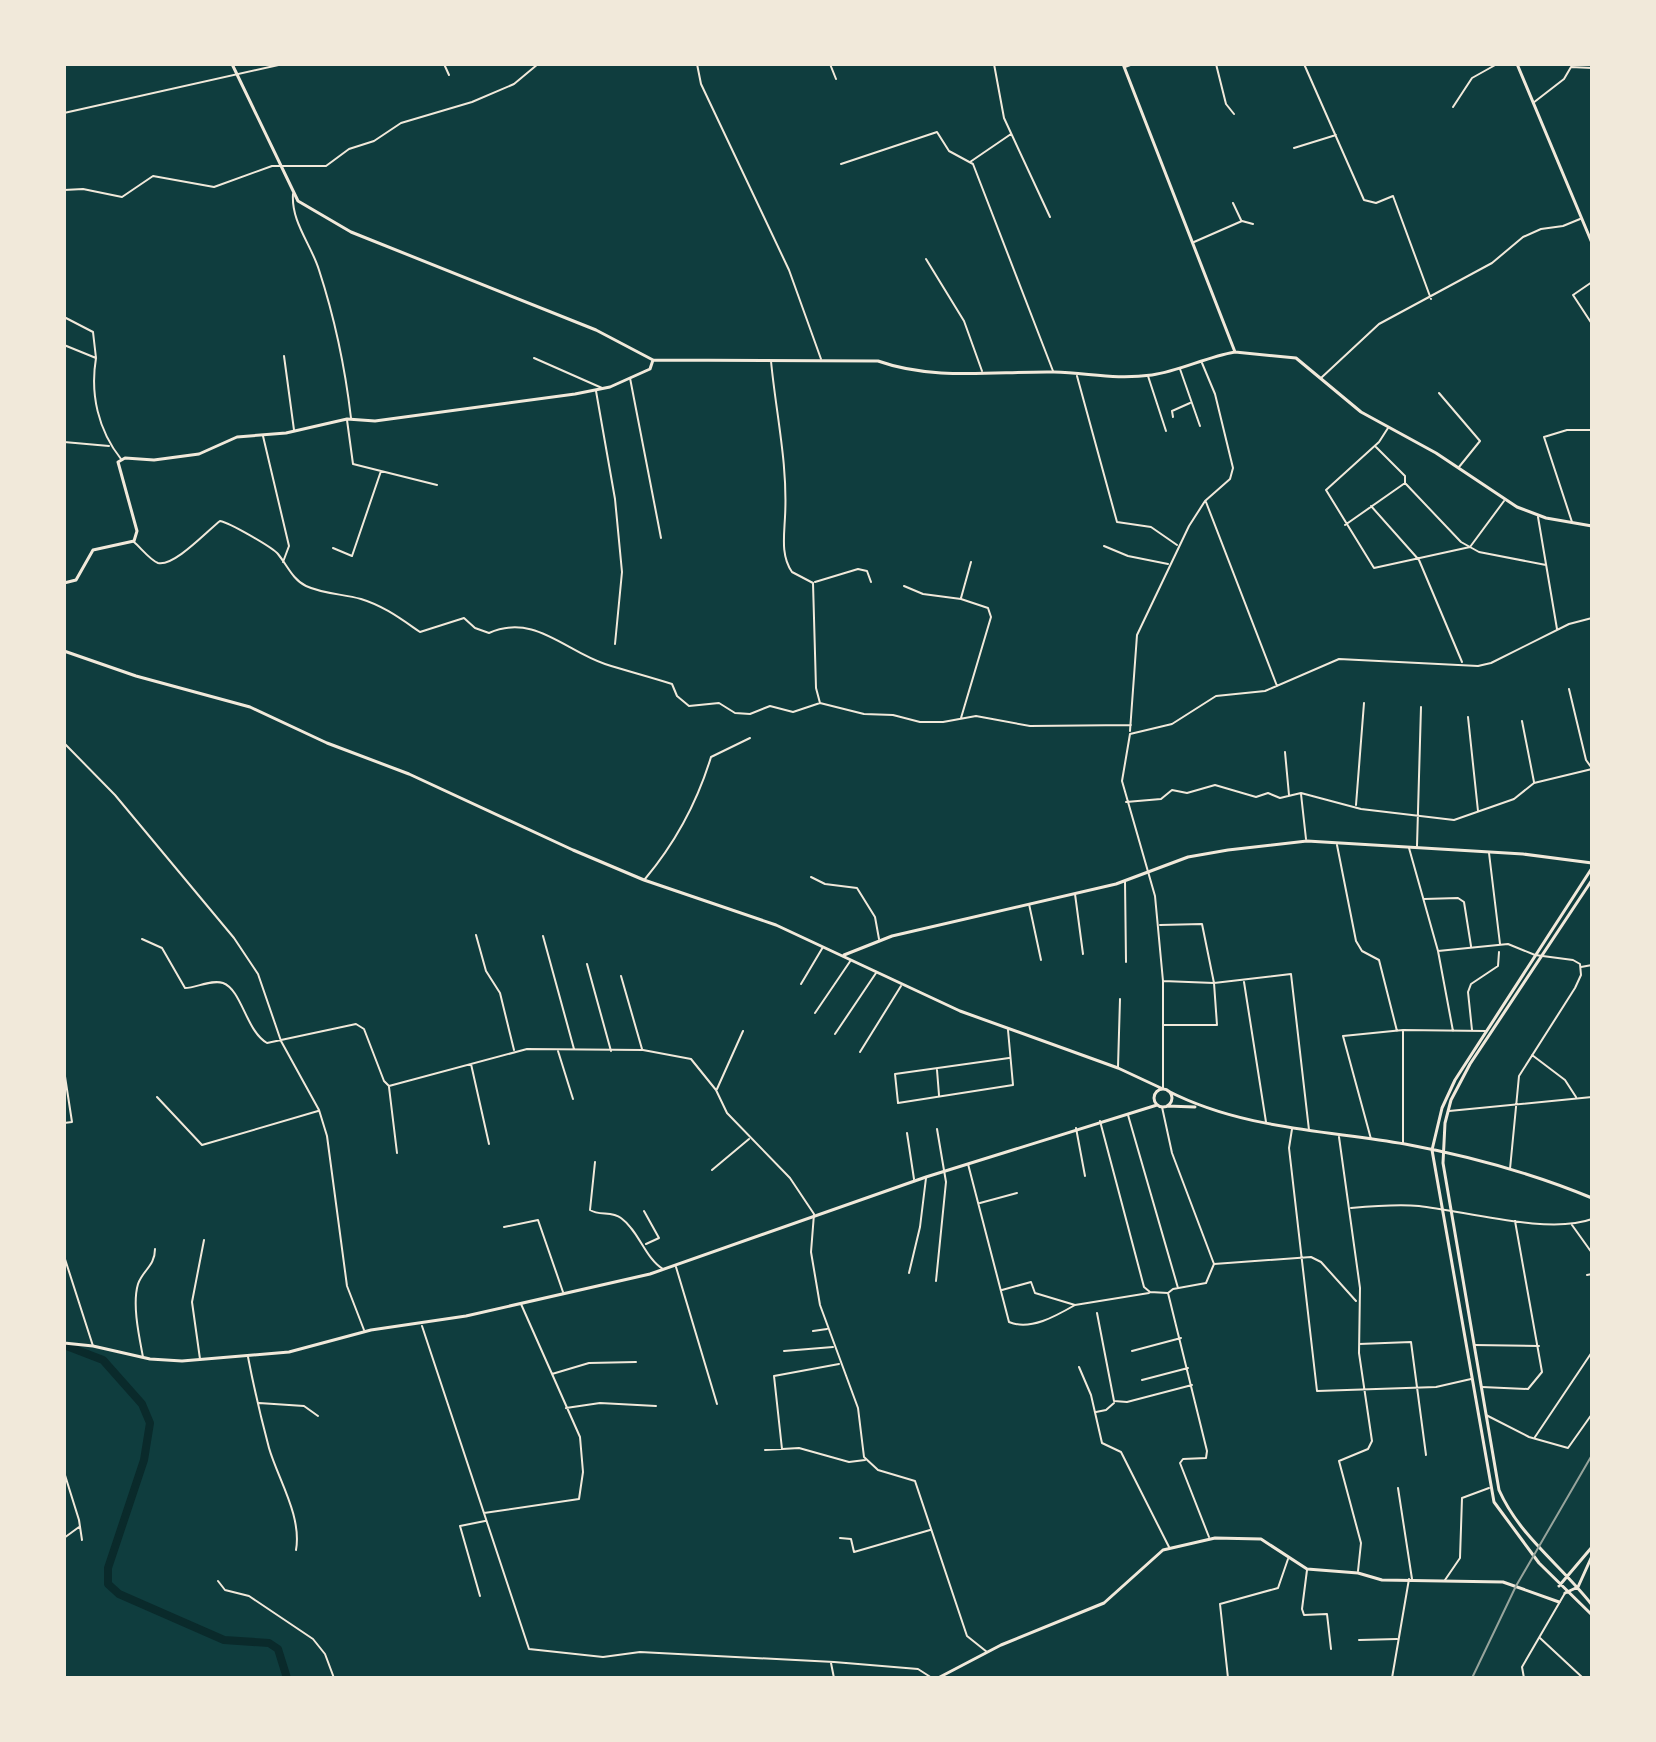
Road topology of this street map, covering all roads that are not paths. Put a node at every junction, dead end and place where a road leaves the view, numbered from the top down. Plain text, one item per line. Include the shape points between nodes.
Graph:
1 (232, 64) edge
2 (283, 64) edge
3 (444, 64) edge
4 (538, 64) edge
5 (697, 64) edge
6 (830, 64) edge
7 (994, 64) edge
8 (1133, 64) edge
9 (1216, 64) edge
10 (1304, 64) edge
11 (1497, 64) edge
12 (1517, 64) edge
13 (1124, 66) edge
14 (1592, 68) edge
15 (235, 73) junction
16 (449, 75) dead end
17 (836, 79) dead end
18 (1533, 104) junction
19 (1453, 107) dead end
20 (64, 113) edge
21 (1234, 114) dead end
22 (1012, 134) junction
23 (1337, 134) junction
24 (1294, 148) dead end
25 (969, 162) junction
26 (841, 164) dead end
27 (279, 166) junction
28 (64, 190) edge
29 (293, 193) junction
30 (1233, 203) dead end
31 (1050, 217) dead end
32 (1592, 219) edge
33 (1242, 221) junction
34 (1582, 221) junction
35 (1253, 224) dead end
36 (1194, 242) junction
37 (1592, 243) edge
38 (926, 259) dead end
39 (1592, 282) edge
40 (1431, 299) junction
41 (64, 317) edge
42 (1592, 324) edge
43 (64, 345) edge
44 (1235, 352) junction
45 (284, 356) dead end
46 (96, 358) junction
47 (534, 358) dead end
48 (771, 359) junction
49 (653, 360) junction
50 (821, 360) junction
51 (1201, 362) junction
52 (1179, 368) junction
53 (982, 372) junction
54 (1054, 372) junction
55 (1077, 373) junction
56 (1148, 375) junction
57 (630, 378) junction
58 (1321, 378) junction
59 (603, 388) junction
60 (596, 390) junction
61 (1439, 393) dead end
62 (1191, 403) junction
63 (1173, 417) dead end
64 (350, 419) junction
65 (1200, 426) dead end
66 (1388, 428) junction
67 (1592, 430) edge
68 (1166, 431) dead end
69 (294, 432) junction
70 (263, 435) junction
71 (64, 442) edge
72 (110, 446) junction
73 (1375, 446) junction
74 (121, 460) junction
75 (1458, 468) junction
76 (382, 470) junction
77 (1405, 483) junction
78 (437, 485) dead end
79 (1504, 500) junction
80 (1205, 501) junction
81 (1371, 506) junction
82 (1538, 516) junction
83 (1573, 523) junction
84 (1345, 525) junction
85 (1592, 526) edge
86 (661, 538) dead end
87 (134, 541) junction
88 (1178, 545) junction
89 (1104, 546) dead end
90 (1470, 547) junction
91 (333, 548) dead end
92 (1419, 560) junction
93 (283, 562) junction
94 (971, 562) dead end
95 (1169, 564) junction
96 (1546, 565) junction
97 (871, 582) dead end
98 (64, 583) edge
99 (813, 583) junction
100 (904, 586) dead end
101 (961, 599) junction
102 (1592, 618) edge
103 (1558, 629) junction
104 (615, 644) dead end
105 (64, 651) edge
106 (1462, 662) junction
107 (1277, 686) junction
108 (1569, 689) dead end
109 (820, 703) junction
110 (1364, 703) dead end
111 (1421, 707) dead end
112 (1468, 717) dead end
113 (961, 719) junction
114 (1522, 721) dead end
115 (1131, 725) junction
116 (1130, 734) junction
117 (750, 738) dead end
118 (64, 743) edge
119 (1285, 752) dead end
120 (1592, 768) edge
121 (1534, 783) junction
122 (1301, 793) junction
123 (1289, 796) junction
124 (1126, 802) junction
125 (1356, 807) junction
126 (1478, 812) junction
127 (1417, 818) junction
128 (1307, 841) junction
129 (1337, 845) junction
130 (1409, 847) junction
131 (1417, 847) junction
132 (1488, 851) junction
133 (1592, 866) edge
134 (1150, 869) junction
135 (811, 877) dead end
136 (644, 880) junction
137 (1125, 880) junction
138 (1592, 880) edge
139 (1075, 893) junction
140 (1423, 899) junction
141 (1029, 903) junction
142 (1159, 925) junction
143 (476, 935) dead end
144 (543, 936) dead end
145 (142, 939) dead end
146 (879, 941) junction
147 (1500, 944) junction
148 (824, 946) junction
149 (1471, 947) junction
150 (1438, 951) junction
151 (1499, 952) dead end
152 (1083, 954) dead end
153 (844, 955) junction
154 (1535, 955) junction
155 (1541, 956) junction
156 (852, 959) junction
157 (1041, 960) dead end
158 (1126, 962) dead end
159 (587, 964) dead end
160 (1592, 965) edge
161 (1580, 967) junction
162 (876, 972) junction
163 (621, 976) dead end
164 (1163, 981) junction
165 (1244, 981) junction
166 (1214, 983) junction
167 (801, 984) dead end
168 (902, 985) junction
169 (1120, 999) dead end
170 (815, 1013) dead end
171 (1162, 1025) junction
172 (1008, 1029) junction
173 (1403, 1030) junction
174 (743, 1031) dead end
175 (1397, 1031) junction
176 (1453, 1031) junction
177 (1472, 1031) junction
178 (1492, 1031) junction
179 (1484, 1032) junction
180 (835, 1034) dead end
181 (281, 1041) junction
182 (558, 1050) junction
183 (643, 1050) junction
184 (514, 1051) junction
185 (574, 1051) junction
186 (611, 1052) junction
187 (860, 1052) dead end
188 (1531, 1054) junction
189 (1009, 1058) junction
190 (471, 1063) junction
191 (936, 1068) junction
192 (1118, 1068) junction
193 (64, 1070) edge
194 (389, 1086) junction
195 (716, 1090) junction
196 (1166, 1090) junction
197 (157, 1097) dead end
198 (939, 1097) junction
199 (1592, 1097) edge
200 (1577, 1098) junction
201 (573, 1099) dead end
202 (1516, 1102) junction
203 (1162, 1106) junction
204 (1199, 1107) junction
205 (319, 1110) junction
206 (1448, 1111) junction
207 (1127, 1113) junction
208 (1100, 1121) junction
209 (64, 1123) edge
210 (1266, 1124) junction
211 (1076, 1128) junction
212 (1292, 1128) junction
213 (937, 1129) dead end
214 (1309, 1131) junction
215 (907, 1133) dead end
216 (1339, 1136) junction
217 (750, 1138) junction
218 (1371, 1140) junction
219 (489, 1144) dead end
220 (1403, 1144) junction
221 (1432, 1150) junction
222 (397, 1153) dead end
223 (1445, 1153) junction
224 (595, 1162) dead end
225 (968, 1163) junction
226 (1510, 1169) junction
227 (712, 1170) dead end
228 (946, 1170) junction
229 (1085, 1176) dead end
230 (926, 1177) junction
231 (914, 1181) junction
232 (1017, 1193) dead end
233 (1592, 1198) edge
234 (980, 1203) junction
235 (1349, 1209) junction
236 (644, 1211) dead end
237 (1444, 1212) junction
238 (814, 1214) junction
239 (1452, 1214) junction
240 (1592, 1219) edge
241 (1515, 1220) junction
242 (1571, 1223) junction
243 (504, 1227) dead end
244 (204, 1240) dead end
245 (644, 1244) junction
246 (155, 1249) dead end
247 (1592, 1253) edge
248 (64, 1256) edge
249 (1302, 1256) junction
250 (1214, 1264) junction
251 (676, 1265) junction
252 (664, 1269) junction
253 (909, 1273) dead end
254 (1592, 1274) edge
255 (1587, 1275) dead end
256 (936, 1281) dead end
257 (1178, 1288) junction
258 (1001, 1290) junction
259 (1150, 1292) junction
260 (564, 1293) junction
261 (1168, 1293) junction
262 (1357, 1302) junction
263 (521, 1303) junction
264 (1075, 1305) junction
265 (1097, 1313) dead end
266 (422, 1326) dead end
267 (828, 1329) junction
268 (813, 1331) dead end
269 (365, 1332) junction
270 (1181, 1338) junction
271 (64, 1343) edge
272 (1358, 1344) junction
273 (1474, 1345) junction
274 (93, 1346) junction
275 (1540, 1346) junction
276 (834, 1347) junction
277 (784, 1351) dead end
278 (1132, 1351) dead end
279 (1592, 1352) edge
280 (248, 1356) junction
281 (143, 1358) junction
282 (200, 1359) junction
283 (636, 1362) dead end
284 (840, 1364) junction
285 (1079, 1367) dead end
286 (1189, 1368) junction
287 (551, 1374) junction
288 (1472, 1379) junction
289 (1142, 1380) dead end
290 (1193, 1385) junction
291 (1417, 1386) junction
292 (1481, 1387) junction
293 (1364, 1389) junction
294 (1114, 1401) junction
295 (258, 1403) junction
296 (717, 1404) dead end
297 (656, 1406) dead end
298 (565, 1408) junction
299 (1095, 1412) junction
300 (1592, 1414) edge
301 (1485, 1415) junction
302 (318, 1416) dead end
303 (1534, 1439) junction
304 (782, 1449) junction
305 (765, 1450) dead end
306 (1426, 1455) dead end
307 (866, 1460) junction
308 (64, 1472) edge
309 (1398, 1488) dead end
310 (1491, 1488) junction
311 (484, 1513) junction
312 (486, 1520) junction
313 (80, 1526) junction
314 (931, 1529) junction
315 (64, 1538) edge
316 (840, 1538) dead end
317 (1209, 1539) junction
318 (82, 1540) dead end
319 (1592, 1547) edge
320 (1170, 1548) junction
321 (296, 1550) dead end
322 (1592, 1556) edge
323 (1288, 1557) junction
324 (1307, 1569) junction
325 (1358, 1573) junction
326 (1566, 1576) junction
327 (1410, 1579) junction
328 (218, 1581) dead end
329 (1445, 1581) junction
330 (1559, 1586) junction
331 (1578, 1587) junction
332 (1565, 1593) junction
333 (480, 1596) dead end
334 (1559, 1602) junction
335 (1592, 1605) edge
336 (1592, 1615) edge
337 (1540, 1638) junction
338 (1399, 1639) junction
339 (1359, 1640) dead end
340 (1331, 1649) dead end
341 (988, 1653) junction
342 (830, 1662) junction
343 (334, 1678) edge
344 (834, 1678) edge
345 (935, 1678) edge
346 (1228, 1678) edge
347 (1392, 1678) edge
348 (1524, 1678) edge
349 (1583, 1678) edge

1 - 15 main road
2 - 15 street
3 - 16 street
4 - 27 street via 514,84 401,123 331,164
5 - 50 street via 701,84 789,270
6 - 17 street
7 - 22 street
8 - 13 street
9 - 21 street via 1226,104
10 - 23 street
11 - 19 street via 1472,78
12 - 18 main road
13 - 36 main road
14 - 18 street via 1571,67
15 - 20 street
15 - 27 main road
18 - 34 main road
22 - 25 street
22 - 31 street
23 - 24 street
23 - 40 street via 1364,200 1376,203 1393,196
25 - 26 street via 949,151 937,132
25 - 54 street
27 - 28 street via 210,187 153,176 122,197
27 - 29 main road
29 - 49 main road via 351,232 596,330
29 - 64 street via 295,215 342,347
30 - 33 street
32 - 34 street
33 - 35 street
33 - 36 street
34 - 37 main road
34 - 40 street via 1523,237 1492,263
36 - 44 main road
38 - 53 street via 964,321
39 - 42 street via 1573,295
40 - 58 street via 1379,324
41 - 46 street via 93,332
43 - 46 street
44 - 51 main road
44 - 58 main road via 1291,357
45 - 69 street
46 - 72 street via 91,387
47 - 59 street
48 - 49 main road
48 - 50 main road
48 - 99 street via 785,457 784,551 792,572
49 - 57 main road via 650,369
50 - 53 main road via 878,361 932,374
51 - 52 main road
51 - 80 street via 1215,394 1233,468 1230,479
52 - 56 main road
52 - 62 street
53 - 54 main road
54 - 55 main road
55 - 56 main road via 1112,379
55 - 88 street via 1117,522 1151,527
56 - 68 street
57 - 59 main road
57 - 86 street
58 - 66 main road
59 - 60 main road
60 - 64 main road via 375,421
60 - 104 street via 622,572
61 - 75 street via 1480,441
62 - 63 street via 1172,411
62 - 65 street
64 - 69 main road
64 - 76 street via 353,464
66 - 73 street
66 - 75 main road
67 - 83 street via 1544,437
69 - 70 main road
70 - 74 main road via 237,437 199,454
70 - 93 street via 289,546
71 - 72 street
72 - 74 street
73 - 77 street via 1405,476
73 - 84 street via 1326,490
74 - 87 main road via 137,531
75 - 79 main road
76 - 78 street
76 - 91 street via 352,556
77 - 81 street
77 - 90 street
79 - 82 main road
79 - 90 street
80 - 88 street
80 - 107 street
81 - 84 street
81 - 92 street
82 - 83 main road
82 - 96 street
83 - 85 main road
84 - 92 street via 1374,568
87 - 93 street via 163,564 177,559 220,521 275,551
87 - 98 main road via 93,550 76,580
88 - 95 street
89 - 95 street
90 - 92 street
90 - 96 street
92 - 106 street
93 - 109 street via 305,586 363,600 400,616 420,632 464,618 489,633 509,624 529,629 604,664 672,684 689,706 719,703 735,713 750,714 770,706 793,712
94 - 101 street
95 - 115 street via 1137,635
96 - 103 street
97 - 99 street via 867,571 858,569
99 - 109 street
100 - 101 street
101 - 113 street via 988,608 991,617
102 - 103 street
103 - 106 street via 1491,663
105 - 136 main road via 250,707
106 - 107 street via 1348,658
107 - 116 street via 1216,696 1172,724
108 - 120 street
109 - 113 street via 920,722
110 - 125 street
111 - 127 street
112 - 126 street
113 - 115 street via 976,716 1061,727
114 - 121 street
115 - 116 street
116 - 124 street via 1122,781
117 - 136 street via 711,757 681,830
118 - 181 street via 115,795 234,938 258,974
119 - 123 street
120 - 121 street
121 - 126 street via 1514,799
122 - 123 street
122 - 125 street
122 - 128 street
123 - 124 street via 1256,797 1215,785
124 - 134 street
125 - 127 street
126 - 127 street via 1454,820
127 - 131 street
128 - 129 main road
128 - 134 main road via 1188,857
129 - 130 main road
129 - 175 street via 1356,941 1379,960
130 - 131 main road
130 - 140 street
131 - 132 main road
132 - 133 main road
132 - 147 street
133 - 154 main road
134 - 137 main road
134 - 142 street
135 - 146 street via 857,888 875,917
136 - 148 main road
137 - 139 main road
137 - 158 street
138 - 155 main road
139 - 141 main road
139 - 152 street
140 - 149 street via 1464,902
140 - 150 street
141 - 146 main road
141 - 157 street
142 - 164 street
142 - 166 street via 1202,924
143 - 184 street via 486,971 500,993
144 - 185 street
145 - 181 street via 162,948 185,988 223,983 262,1040
146 - 153 main road
147 - 149 street
147 - 154 street
148 - 153 main road
148 - 167 street
149 - 150 street
150 - 176 street
151 - 177 street via 1498,966 1471,984 1468,992
153 - 156 main road
154 - 155 street
154 - 179 main road
155 - 161 street via 1573,960
155 - 178 main road
156 - 162 main road
156 - 170 street
159 - 186 street
160 - 161 street
161 - 188 street via 1575,988
162 - 168 main road
162 - 180 street
163 - 183 street
164 - 166 street
164 - 171 street
165 - 166 street
165 - 210 street
165 - 214 street via 1291,974
166 - 171 street via 1217,1025
168 - 172 main road
168 - 187 street
169 - 192 street
171 - 196 street
172 - 189 street
172 - 192 main road
173 - 175 street
173 - 176 street
173 - 220 street
174 - 195 street
175 - 218 street via 1343,1036
176 - 177 street
177 - 179 street
178 - 179 street
178 - 206 main road
179 - 221 main road via 1448,1094
181 - 194 street via 356,1024 364,1029
181 - 205 street
182 - 184 street
182 - 185 street
182 - 201 street
183 - 186 street
183 - 195 street via 691,1059
184 - 190 street
185 - 186 street
188 - 200 street via 1565,1080
188 - 202 street via 1519,1076
189 - 191 street
189 - 198 street via 1013,1085
190 - 194 street
190 - 219 street
191 - 198 street
191 - 198 street via 895,1074 898,1103
192 - 196 main road
193 - 209 street via 72,1122
194 - 222 street
195 - 217 street via 727,1113
196 - 203 main road via 1172,1097
196 - 203 main road via 1155,1094
196 - 204 main road
197 - 205 street via 202,1145
199 - 200 street
200 - 202 street
202 - 206 street
202 - 226 street
203 - 204 main road
203 - 207 main road
203 - 250 street via 1172,1153
204 - 210 main road
205 - 269 street via 347,1286
206 - 223 main road
207 - 208 main road
207 - 257 street
208 - 211 main road
208 - 259 street via 1144,1287
210 - 212 main road
211 - 225 main road
211 - 229 street
212 - 214 main road
212 - 249 street via 1289,1148
213 - 228 street
214 - 216 main road
215 - 231 street
216 - 218 main road
216 - 235 street
217 - 227 street
217 - 238 street via 790,1178
218 - 220 main road
220 - 221 main road
221 - 223 main road
221 - 237 main road
223 - 226 main road
223 - 239 main road
224 - 245 street via 590,1210 620,1217
225 - 228 main road
225 - 234 street
226 - 233 main road
228 - 230 main road
228 - 256 street
230 - 231 main road
230 - 253 street
231 - 238 main road
232 - 234 street
234 - 258 street
235 - 237 street via 1421,1206
235 - 262 street via 1360,1288
236 - 245 street via 659,1238
237 - 239 street
237 - 288 main road
238 - 251 main road
238 - 267 street via 811,1252
239 - 241 street
239 - 273 main road
240 - 242 street
241 - 242 street
241 - 275 street
242 - 247 street
243 - 260 street via 538,1220
244 - 282 street via 192,1302
245 - 252 street via 655,1265
246 - 281 street via 136,1291
248 - 274 street
249 - 250 street
249 - 262 street via 1321,1262
249 - 293 street via 1317,1391
250 - 257 street via 1206,1283
251 - 252 main road
251 - 296 street
252 - 260 main road
254 - 255 street
257 - 261 street
258 - 264 street via 1031,1282 1035,1293
258 - 264 street via 1014,1325 1047,1321
259 - 261 street
259 - 264 street
260 - 263 main road
261 - 270 street
262 - 272 street
263 - 269 main road
263 - 287 street
265 - 294 street
266 - 311 street
267 - 268 street
267 - 276 street
269 - 280 main road via 300,1350
270 - 278 street
270 - 286 street
271 - 274 main road
272 - 291 street via 1411,1342
272 - 293 street
273 - 275 street
273 - 292 main road
274 - 281 main road
275 - 292 street via 1542,1372 1528,1389
276 - 277 street
276 - 284 street
279 - 303 street
280 - 282 main road
280 - 295 street
281 - 282 main road
283 - 287 street via 589,1363
284 - 304 street via 774,1376
284 - 307 street via 858,1408
285 - 299 street
286 - 289 street
286 - 290 street
287 - 298 street
288 - 291 street
288 - 310 main road
290 - 294 street
290 - 317 street via 1206,1458 1180,1463
291 - 293 street
291 - 306 street
292 - 301 main road
293 - 325 street via 1372,1441 1368,1449 1339,1461 1361,1543
294 - 299 street
295 - 302 street via 304,1406
295 - 321 street via 282,1477
297 - 298 street via 600,1403
298 - 311 street via 580,1437 579,1499
299 - 320 street via 1102,1443 1121,1452
300 - 303 street via 1568,1448
301 - 303 street
301 - 326 main road via 1499,1490 1508,1510
304 - 305 street
304 - 307 street via 799,1448 849,1462
307 - 314 street via 878,1470 915,1481
308 - 313 street
309 - 327 street
310 - 329 street via 1462,1498 1460,1558
310 - 330 main road via 1514,1532
311 - 312 street
312 - 333 street via 460,1526
312 - 342 street via 529,1649 603,1657 640,1652
313 - 315 street
313 - 318 street
314 - 316 street via 854,1552 851,1539
314 - 341 street via 967,1636
317 - 320 main road
317 - 323 main road via 1253,1537
319 - 326 main road
320 - 341 main road via 1104,1603
322 - 331 main road
323 - 324 main road
323 - 346 street via 1278,1588 1220,1604
324 - 325 main road
324 - 340 street via 1302,1609 1304,1615 1327,1614
325 - 327 main road via 1382,1580
326 - 330 main road
326 - 331 main road
327 - 329 main road
327 - 338 street
328 - 343 street via 225,1590 249,1596 313,1639
329 - 334 main road via 1503,1582
330 - 332 main road
331 - 332 main road
331 - 335 main road
332 - 334 street
332 - 336 main road
334 - 337 street
337 - 348 street via 1522,1667
337 - 349 street
338 - 339 street
338 - 347 street
341 - 345 main road
342 - 344 street
342 - 345 street via 918,1669

